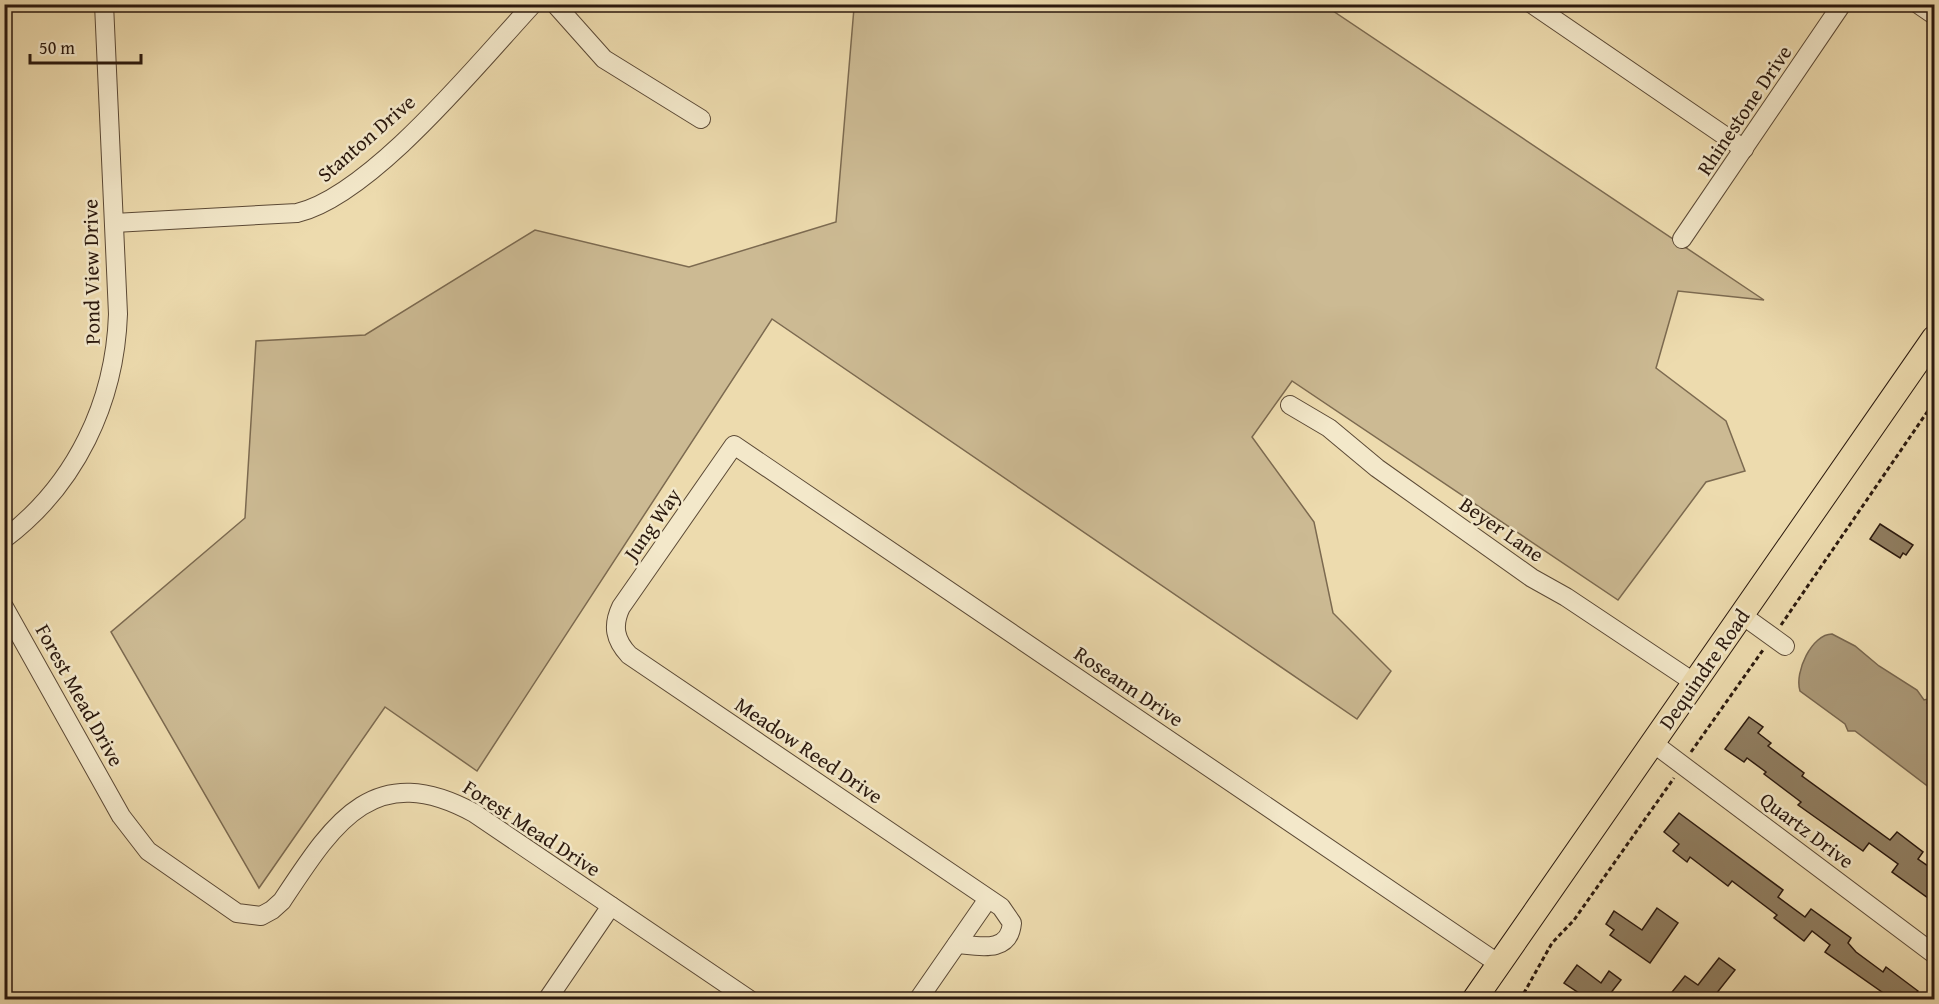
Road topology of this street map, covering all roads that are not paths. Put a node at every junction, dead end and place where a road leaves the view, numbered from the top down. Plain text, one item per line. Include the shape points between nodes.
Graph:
1 (104, 4) edge
2 (533, 4) edge
3 (555, 4) edge
4 (1532, 4) edge
5 (1842, 4) edge
6 (1918, 4) edge
7 (1935, 15) edge
8 (701, 119) dead end
9 (1744, 150) junction
10 (114, 223) junction
11 (1682, 239) dead end
12 (1935, 338) edge
13 (1290, 405) dead end
14 (735, 445) joint
15 (4, 539) edge
16 (4, 607) edge
17 (1742, 615) junction
18 (615, 631) joint
19 (1779, 641) road end
20 (1695, 683) junction
21 (1653, 743) junction
22 (988, 899) junction
23 (611, 906) junction
24 (957, 944) junction
25 (1935, 954) edge
26 (1499, 964) junction
27 (547, 999) edge
28 (750, 999) edge
29 (918, 999) edge
30 (1474, 999) edge

1 - 10 street, Pond View Drive
2 - 10 street, Stanton Drive via 400,144 325,203 297,213
3 - 8 street via 604,59
4 - 9 street
5 - 9 street, Rhinestone Drive
6 - 7 street
9 - 11 street, Rhinestone Drive
10 - 15 street, Pond View Drive via 118,314 108,389 88,439 60,483 29,519
12 - 17 main road, Dequindre Road
13 - 20 street, Beyer Lane via 1329,428 1377,468 1532,578
14 - 18 street, Jung Way via 621,607
14 - 26 street, Roseann Drive
16 - 23 street, Forest Mead Drive via 134,834 165,865 237,913 261,916 272,910 321,842 344,818 372,801 405,793 438,796 474,813
17 - 19 street
17 - 20 main road, Dequindre Road
18 - 22 street, Meadow Reed Drive via 629,655
20 - 21 main road, Dequindre Road
21 - 25 street, Quartz Drive
21 - 26 main road, Dequindre Road
22 - 24 street
22 - 24 street, Meadow Reed Drive via 1001,907 1012,923 1006,940 998,946
23 - 27 street
23 - 28 street, Forest Mead Drive
24 - 29 street
26 - 30 main road, Dequindre Road

